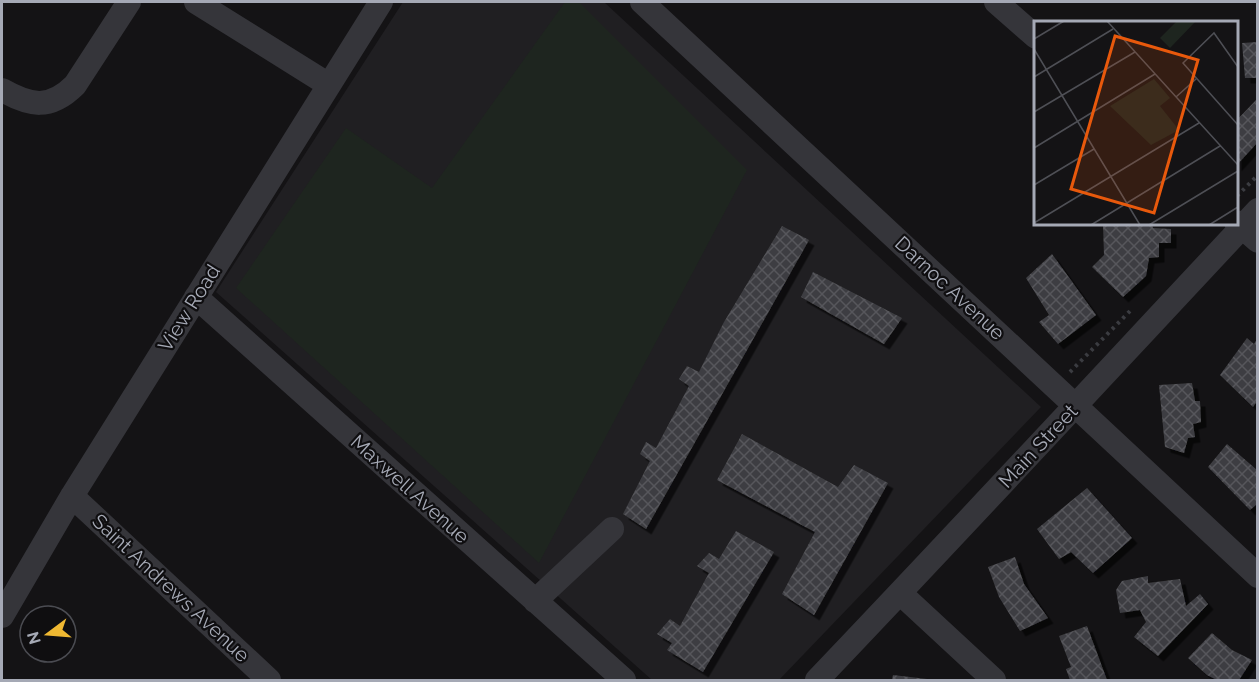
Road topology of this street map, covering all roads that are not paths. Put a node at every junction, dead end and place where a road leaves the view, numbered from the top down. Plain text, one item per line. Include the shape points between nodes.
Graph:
1 (129, 2) edge
2 (196, 2) edge
3 (381, 2) edge
4 (642, 2) edge
5 (996, 2) edge
6 (1034, 36) edge
7 (329, 85) junction
8 (2, 90) edge
9 (1248, 225) edge
10 (196, 297) junction
11 (1076, 406) junction
12 (72, 496) junction
13 (612, 529) dead end
14 (1257, 576) edge
15 (900, 593) junction
16 (535, 601) junction
17 (2, 616) edge
18 (269, 681) edge
19 (624, 681) edge
20 (817, 681) edge
21 (994, 681) edge

1 - 8 street via 66,94 35,104
2 - 7 street
3 - 7 street, View Road
4 - 11 street, Darnoc Avenue
5 - 6 street
7 - 10 street, View Road
9 - 11 street, Main Street
10 - 12 street, View Road
10 - 16 street, Maxwell Avenue
11 - 14 street, Darnoc Avenue
11 - 15 street, Main Street
12 - 17 street, View Road
12 - 18 street, Saint Andrews Avenue
13 - 16 street
15 - 20 street, Main Street
15 - 21 street
16 - 19 street, Maxwell Avenue

